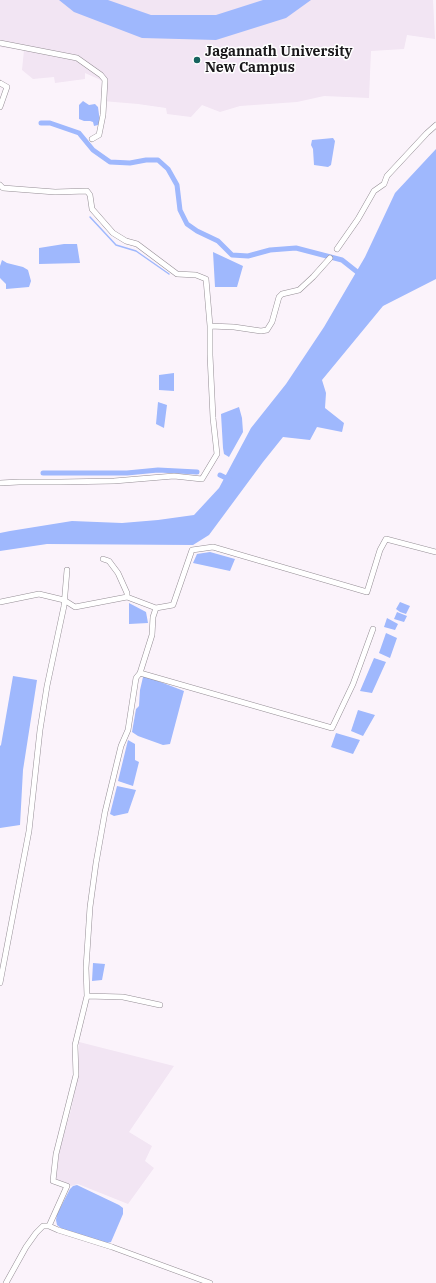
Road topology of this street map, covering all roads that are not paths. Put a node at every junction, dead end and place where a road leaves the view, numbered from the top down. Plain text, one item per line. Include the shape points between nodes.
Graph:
1 (0, 43) edge
2 (0, 83) edge
3 (0, 107) edge
4 (436, 125) edge
5 (92, 139) dead end
6 (0, 185) edge
7 (337, 249) dead end
8 (330, 258) dead end
9 (210, 326) junction
10 (0, 483) edge
11 (436, 552) edge
12 (104, 559) dead end
13 (67, 570) dead end
14 (127, 597) junction
15 (64, 600) junction
16 (0, 602) edge
17 (156, 608) junction
18 (373, 629) dead end
19 (140, 673) junction
20 (0, 984) edge
21 (87, 996) junction
22 (160, 1006) dead end
23 (49, 1226) junction
24 (6, 1283) edge
25 (210, 1283) edge

1 - 5 street via 77,58 101,75 105,80 103,115 99,135
2 - 3 street via 7,87
4 - 7 street via 387,176 384,184 374,190
6 - 9 street via 3,188 90,194 92,209 113,233 137,244 177,274 196,274 206,279
8 - 9 street via 299,290 279,297 267,330
9 - 10 street via 216,454 202,479 174,476 114,481
11 - 17 street via 386,539 367,592 213,547 192,550 174,605
12 - 14 street via 109,561 118,573
13 - 15 street
14 - 15 street via 75,607
14 - 17 street
15 - 16 street via 39,594
15 - 20 street via 41,722 29,831
17 - 19 street via 152,635
18 - 19 street via 353,684 332,728
19 - 21 street via 136,678 128,730 121,746 105,812 96,863 90,907
21 - 22 street via 123,997
21 - 23 street via 74,1045 76,1075 56,1154 53,1181 67,1186
23 - 24 street via 42,1226 36,1233
23 - 25 street

